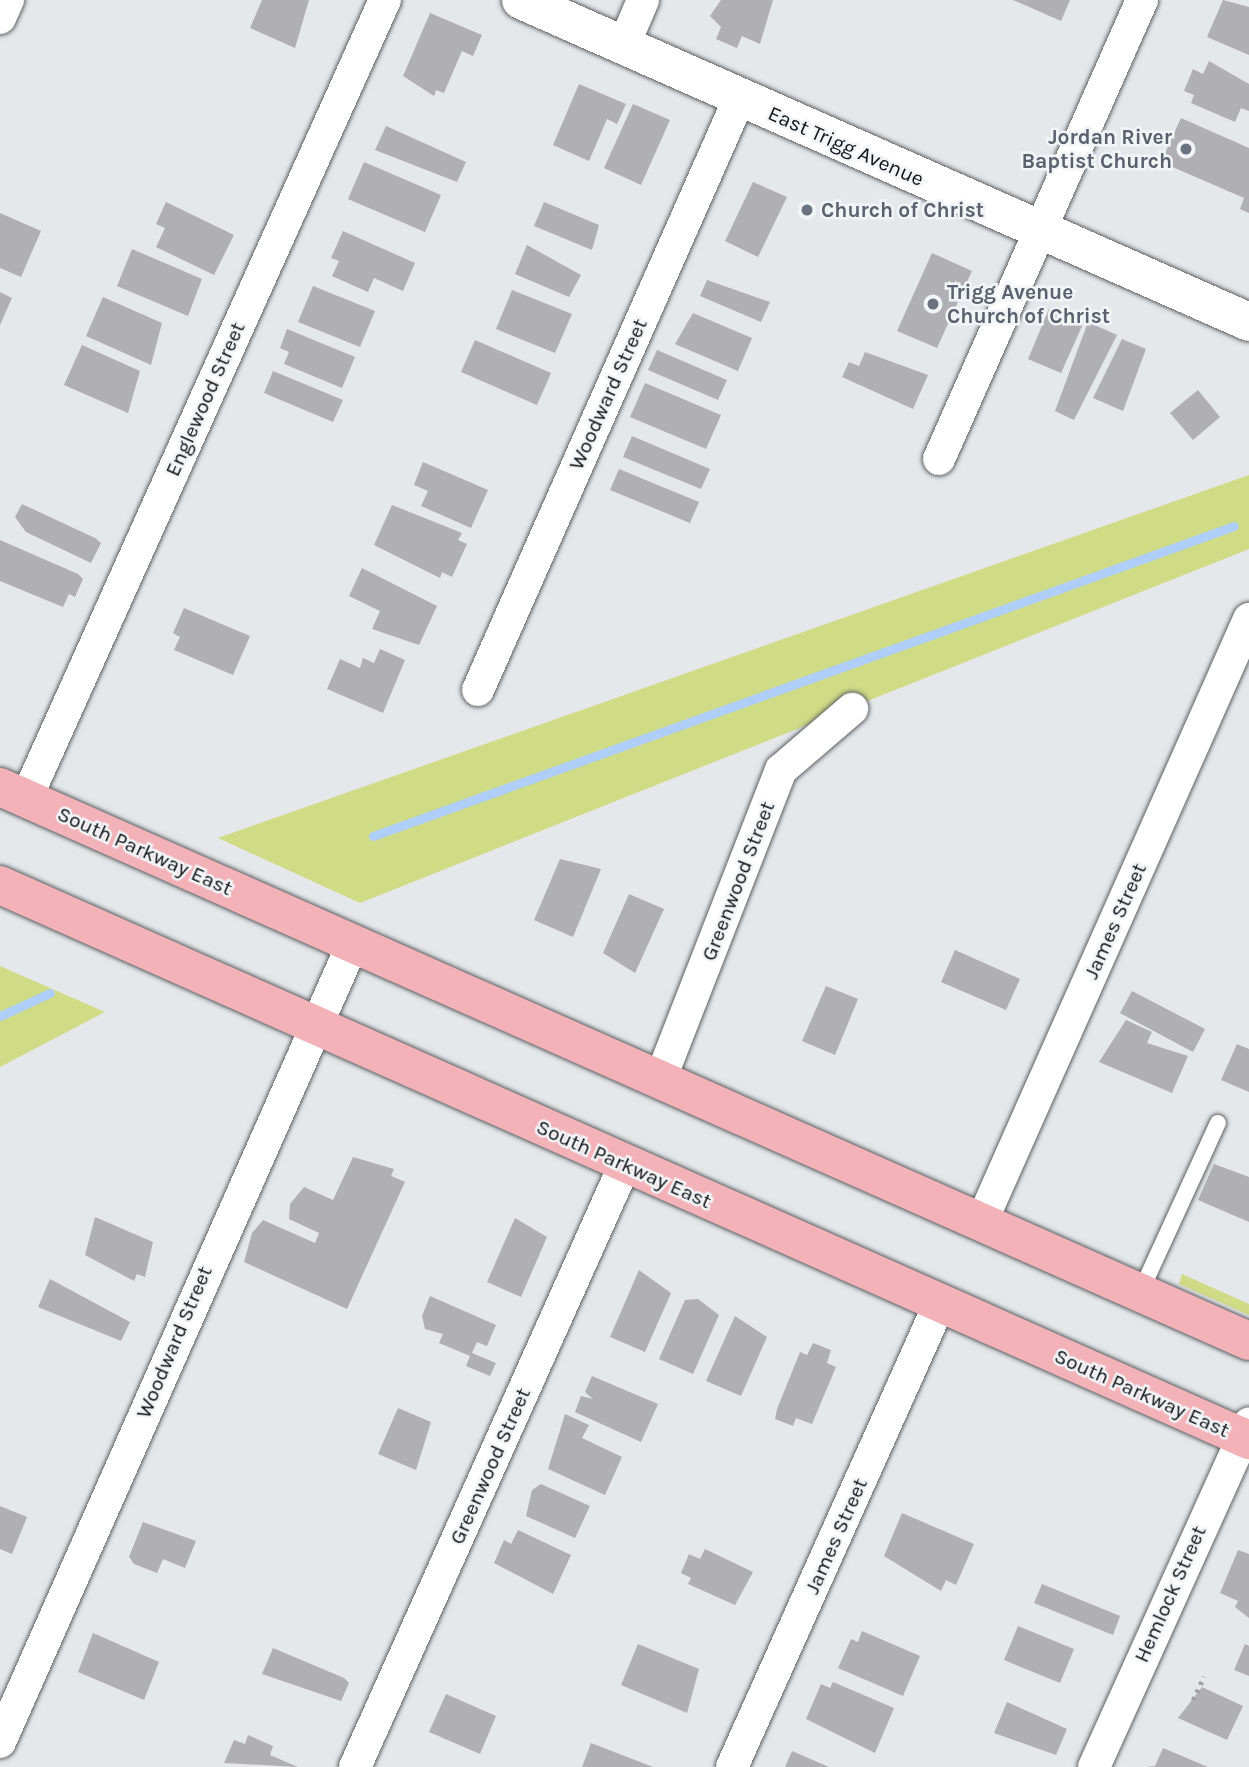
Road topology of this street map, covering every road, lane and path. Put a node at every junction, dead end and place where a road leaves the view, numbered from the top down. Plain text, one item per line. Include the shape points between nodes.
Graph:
1 (8, 0) edge
2 (385, 0) edge
3 (521, 0) edge
4 (643, 0) edge
5 (1142, 0) edge
6 (0, 18) edge
7 (623, 47) junction
8 (738, 99) junction
9 (1040, 231) junction
10 (1240, 311) edge
11 (939, 459) dead end
12 (1249, 619) edge
13 (478, 690) dead end
14 (852, 709) dead end
15 (13, 793) edge
16 (0, 885) edge
17 (353, 943) junction
18 (313, 1022) junction
19 (660, 1080) junction
20 (1218, 1123) dead end
21 (625, 1164) junction
22 (981, 1223) junction
23 (1140, 1293) junction
24 (939, 1305) junction
25 (1249, 1341) edge
26 (1247, 1433) edge
27 (1204, 1676) dead end
28 (1193, 1700) dead end
29 (0, 1742) edge
30 (355, 1767) edge
31 (732, 1767) edge
32 (1094, 1767) edge

1 - 6 street
2 - 15 street, Englewood Street
3 - 7 street, East Trigg Avenue
4 - 7 street
5 - 9 street
7 - 8 street, East Trigg Avenue
8 - 9 street, East Trigg Avenue
8 - 13 street, Woodward Street
9 - 10 street, East Trigg Avenue
9 - 11 street
12 - 22 street, James Street
14 - 19 street, Greenwood Street via 781,770
15 - 17 main road, South Parkway East
16 - 18 main road, South Parkway East
17 - 18 street, Woodward Street
17 - 19 main road, South Parkway East
18 - 21 main road, South Parkway East
18 - 29 street, Woodward Street
19 - 22 main road, South Parkway East
20 - 23 lane
21 - 24 main road, South Parkway East
21 - 30 street, Greenwood Street
22 - 23 main road, South Parkway East
23 - 25 main road, South Parkway East
24 - 26 main road, South Parkway East
24 - 31 street, James Street
26 - 32 street, Hemlock Street
27 - 28 path

